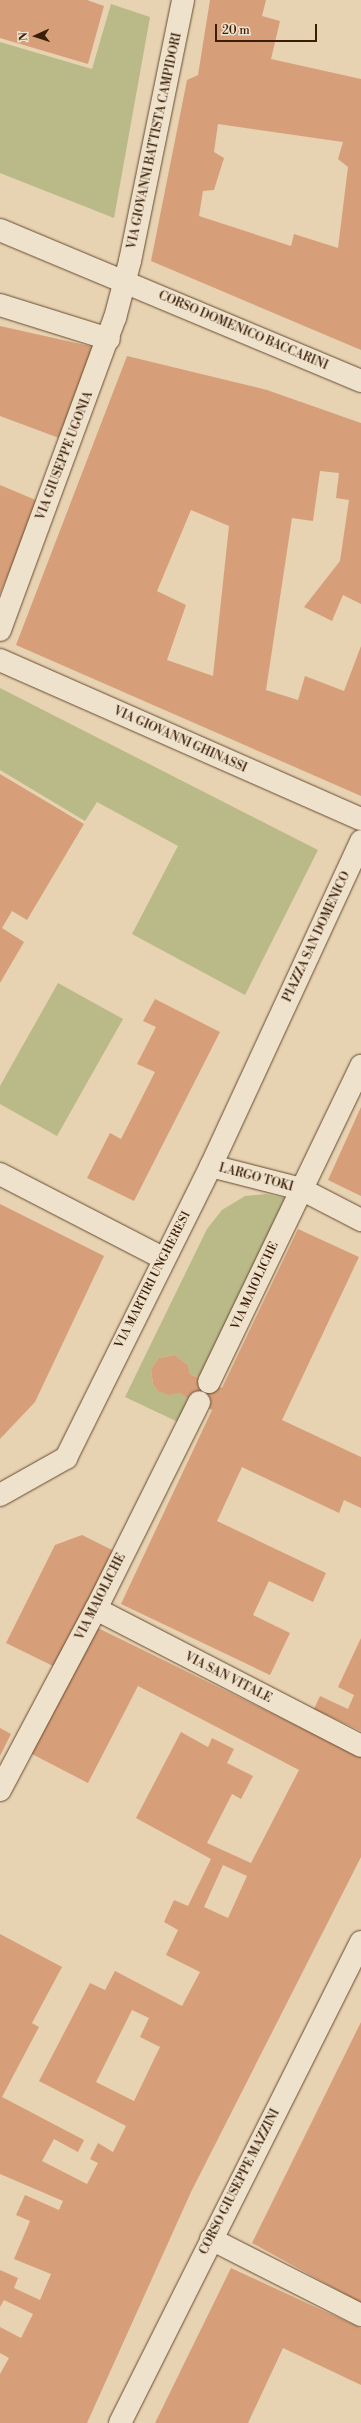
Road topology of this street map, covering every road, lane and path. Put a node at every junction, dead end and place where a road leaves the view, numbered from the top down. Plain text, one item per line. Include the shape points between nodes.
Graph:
1 (184, 0) edge
2 (0, 230) edge
3 (124, 281) junction
4 (0, 305) edge
5 (109, 339) junction
6 (361, 381) edge
7 (0, 630) edge
8 (0, 660) edge
9 (361, 819) edge
10 (361, 841) edge
11 (273, 1033) joint
12 (361, 1066) edge
13 (211, 1166) junction
14 (0, 1174) edge
15 (301, 1189) junction
16 (361, 1220) edge
17 (163, 1258) junction
18 (209, 1382) dead end
19 (199, 1402) dead end
20 (0, 1495) edge
21 (96, 1609) junction
22 (361, 1746) edge
23 (0, 1790) edge
24 (361, 1942) edge
25 (211, 2239) junction
26 (361, 2316) edge
27 (120, 2423) edge

1 - 3 street, VIA GIOVANNI BATTISTA CAMPIDORI
2 - 3 street, CORSO DOMENICO BACCARINI
3 - 5 street, VIA GIUSEPPE UGONIA
3 - 6 street, CORSO DOMENICO BACCARINI
4 - 5 street
5 - 7 street, VIA GIUSEPPE UGONIA
8 - 9 street, VIA GIOVANNI GHINASSI
10 - 11 street, PIAZZA SAN DOMENICO
11 - 13 street, VIA MARTIRI UNGHERESI
12 - 15 street
13 - 15 street, LARGO TOKI
13 - 17 street, VIA MARTIRI UNGHERESI
14 - 17 street
15 - 16 street, LARGO TOKI
15 - 18 street, VIA MAIOLICHE
17 - 20 street, VIA MARTIRI UNGHERESI via 66,1458
19 - 21 street, VIA MAIOLICHE
21 - 22 street, VIA SAN VITALE
21 - 23 street, VIA MAIOLICHE
24 - 25 street, CORSO GIUSEPPE MAZZINI
25 - 26 street
25 - 27 street, CORSO GIUSEPPE MAZZINI

